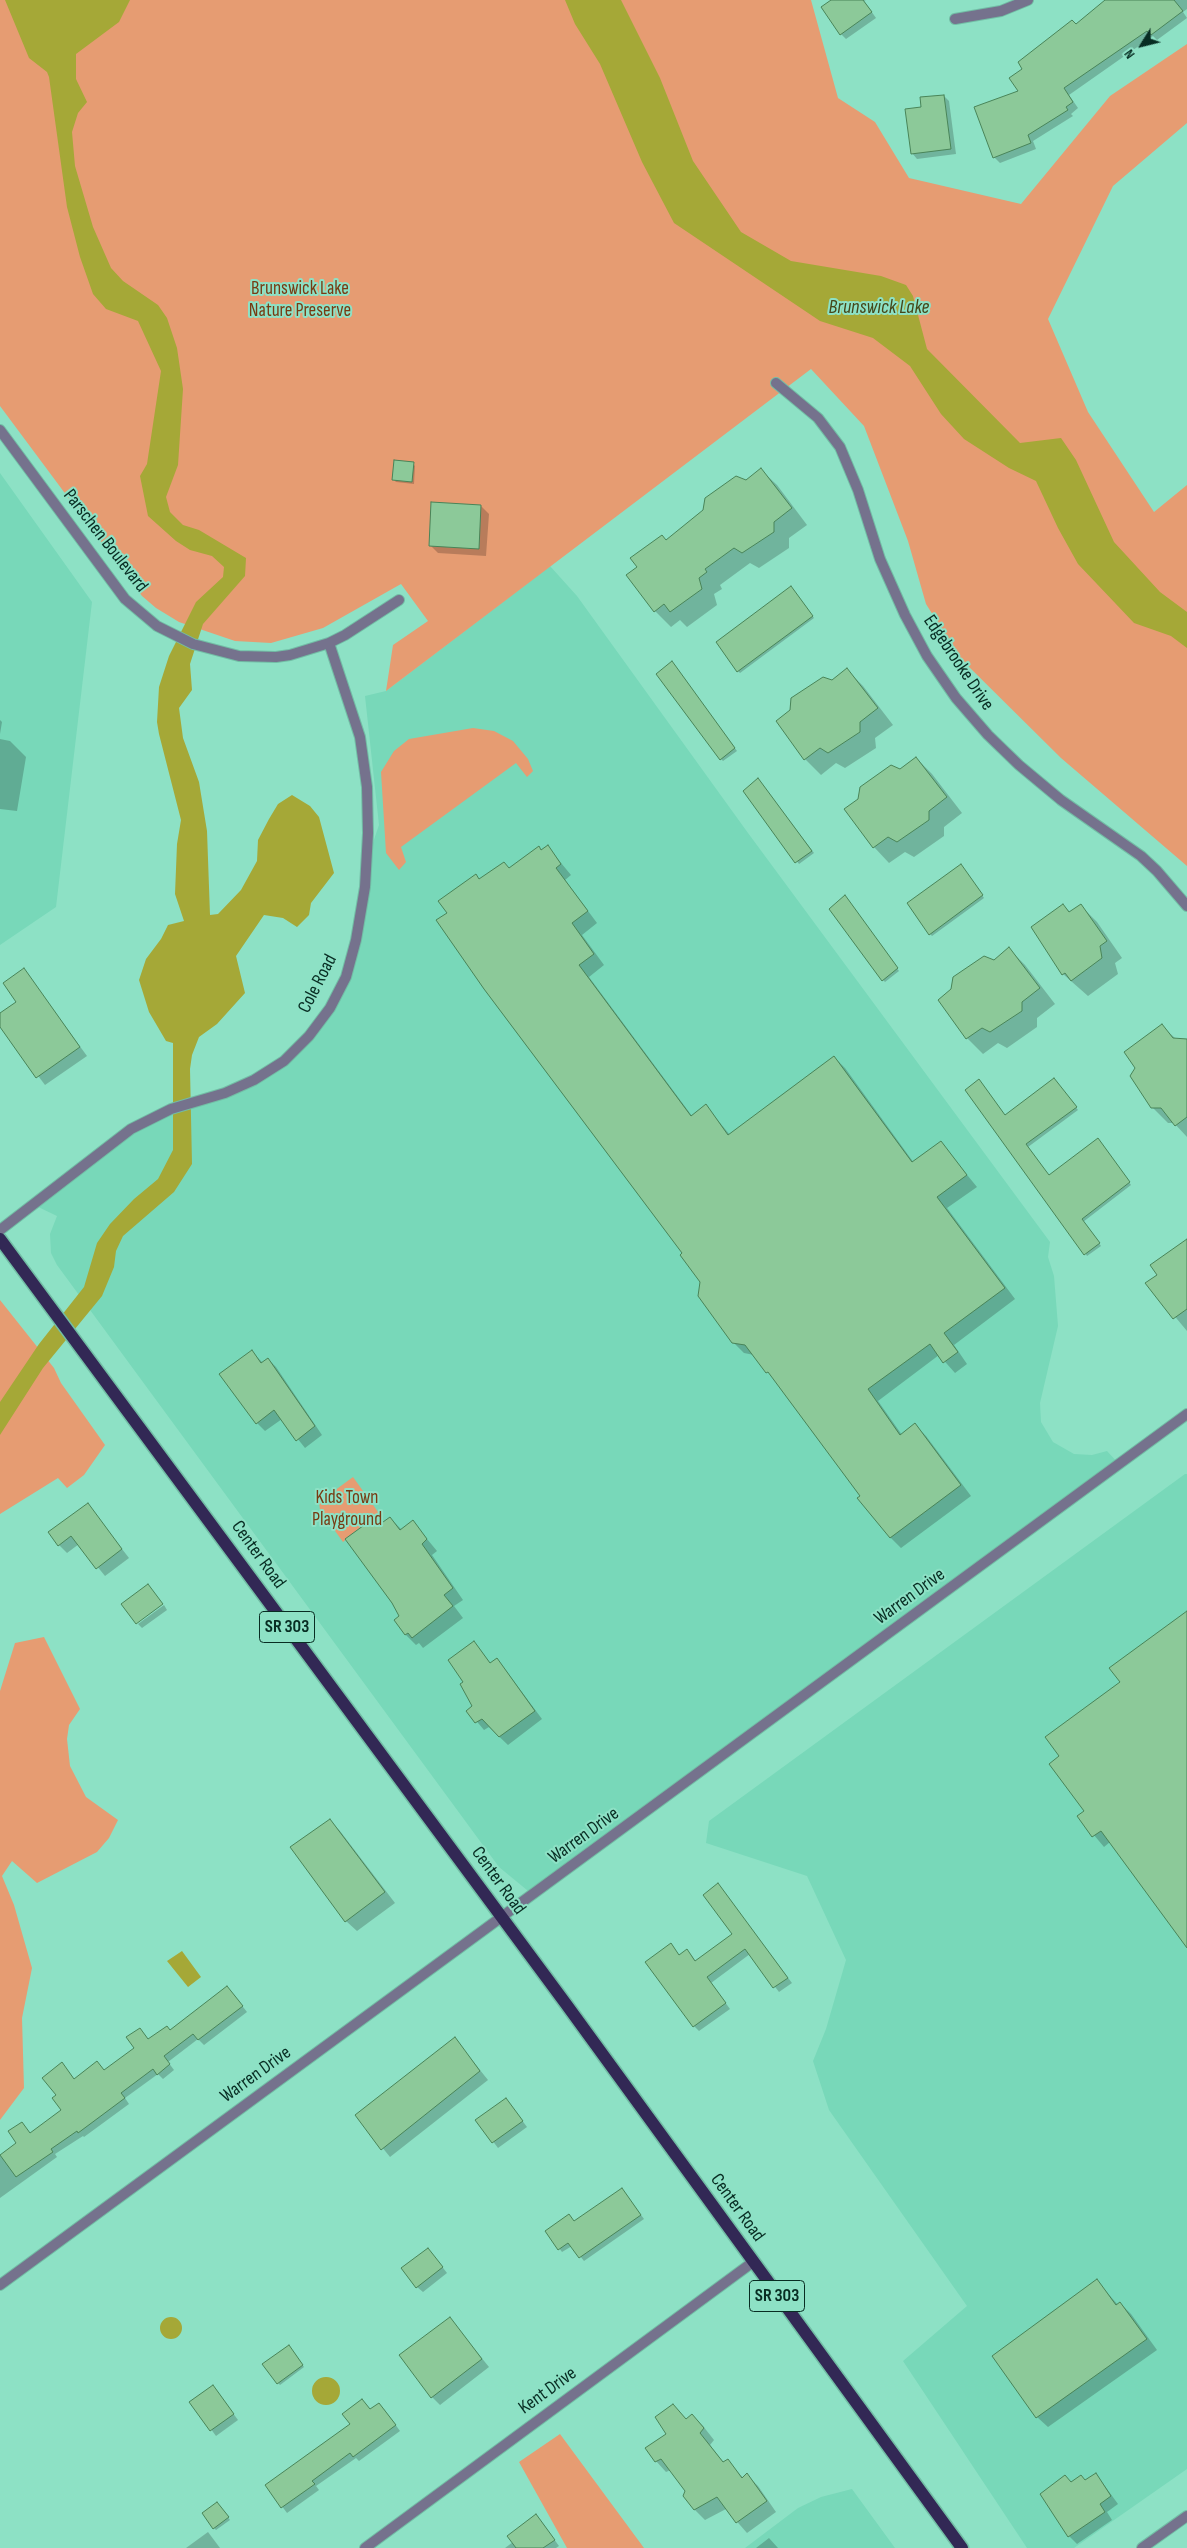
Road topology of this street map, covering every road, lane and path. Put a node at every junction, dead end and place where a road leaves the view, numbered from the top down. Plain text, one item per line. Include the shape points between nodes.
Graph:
1 (1028, 0) edge
2 (955, 19) dead end
3 (776, 383) dead end
4 (0, 430) edge
5 (399, 600) dead end
6 (329, 643) junction
7 (1187, 906) edge
8 (0, 1230) edge
9 (0, 1239) edge
10 (1187, 1414) edge
11 (502, 1917) junction
12 (753, 2262) junction
13 (0, 2285) edge
14 (1187, 2516) edge
15 (365, 2548) edge
16 (962, 2548) edge
17 (1142, 2548) edge

1 - 2 street via 1001,11
3 - 7 street, Edgebrooke Drive via 818,418 840,447 880,559 905,616 956,698 988,736 1019,765 1061,800 1141,856
4 - 6 street, Parschen Boulevard via 110,582 157,626 193,644 239,656 276,657
5 - 6 street, Parschen Boulevard via 375,618
6 - 8 street, Cole Road via 360,738 367,787 368,832 365,887 356,940 346,977 330,1008 284,1061 225,1093 171,1109 131,1129
9 - 11 main road, Center Road / SR 303
10 - 11 street, Warren Drive
11 - 12 main road, Center Road / SR 303
11 - 13 street, Warren Drive
12 - 15 street, Kent Drive
12 - 16 main road, Center Road / SR 303
14 - 17 street

